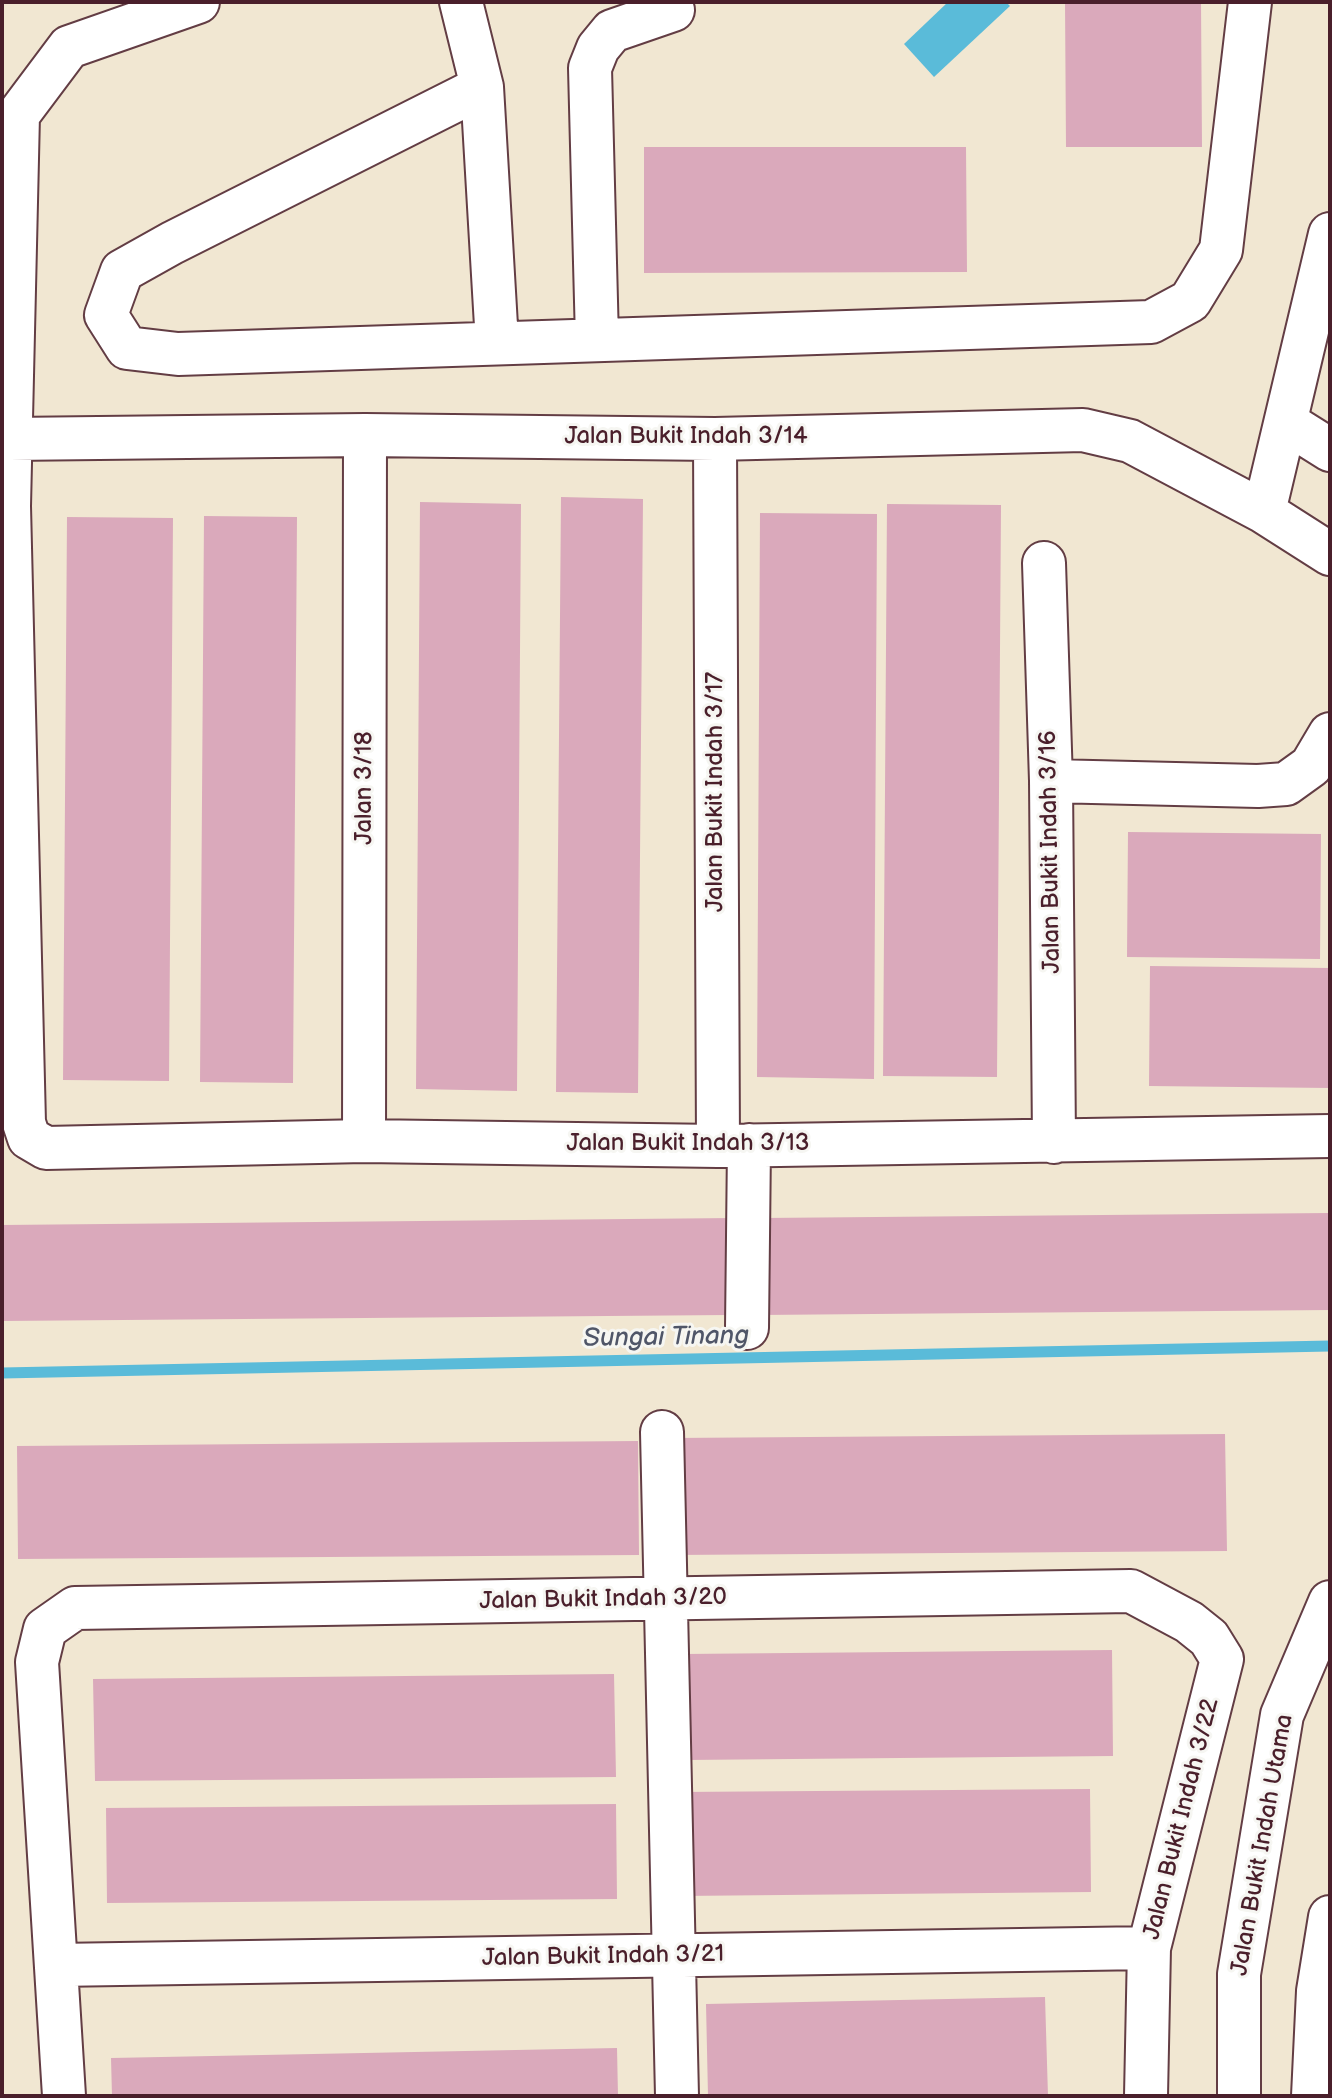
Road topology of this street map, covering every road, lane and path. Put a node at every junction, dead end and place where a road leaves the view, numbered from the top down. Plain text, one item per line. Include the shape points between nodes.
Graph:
1 (198, 2) edge
2 (461, 2) edge
3 (1250, 2) edge
4 (673, 10) dead end
5 (482, 87) junction
6 (1330, 234) edge
7 (597, 340) junction
8 (497, 343) junction
9 (1287, 423) junction
10 (365, 435) junction
11 (715, 439) junction
12 (6, 442) edge
13 (1330, 450) edge
14 (1264, 512) junction
15 (1330, 554) edge
16 (1044, 563) dead end
17 (1330, 734) edge
18 (1051, 781) junction
19 (1330, 1136) edge
20 (364, 1141) junction
21 (1054, 1142) junction
22 (734, 1145) junction
23 (747, 1328) dead end
24 (662, 1432) dead end
25 (1131, 1591) joint
26 (666, 1599) junction
27 (1330, 1602) edge
28 (1330, 1917) edge
29 (1149, 1948) junction
30 (674, 1956) junction
31 (56, 1965) junction
32 (64, 2096) edge
33 (677, 2096) edge
34 (1146, 2096) edge
35 (1239, 2096) edge
36 (1313, 2096) edge

1 - 12 street via 69,47 18,115
2 - 5 street
3 - 7 street via 1221,250 1190,301 1151,322
4 - 7 street via 612,31 590,68
5 - 8 street
5 - 8 street via 122,271 106,315 127,348 178,354
6 - 9 street
7 - 8 street
9 - 13 street
9 - 14 street
10 - 11 street, Jalan Bukit Indah 3/14
10 - 12 street, Jalan Bukit Indah 3/14
10 - 20 street, Jalan 3/18
11 - 14 street, Jalan Bukit Indah 3/14 via 1083,430 1130,441
11 - 22 street, Jalan Bukit Indah 3/17
12 - 20 street, Jalan Bukit Indah 3/13 via 24,1123 29,1138 46,1148
14 - 15 street, Jalan Bukit Indah 3/14
16 - 18 street, Jalan Bukit Indah 3/16
17 - 18 street via 1311,766 1286,784
18 - 21 street, Jalan Bukit Indah 3/16
19 - 21 street, Jalan Bukit Indah 3/13
20 - 22 street, Jalan Bukit Indah 3/13
21 - 22 street, Jalan Bukit Indah 3/13
22 - 23 street, Jalan Bukit Indah 3/17
24 - 26 street
25 - 26 street, Jalan Bukit Indah 3/20
25 - 29 street, Jalan Bukit Indah 3/22 via 1189,1622 1209,1638 1222,1659
26 - 30 street
26 - 31 street, Jalan Bukit Indah 3/20 via 75,1608 45,1629 37,1662
27 - 35 street, Jalan Bukit Indah Utama via 1282,1715 1239,1974
28 - 36 street via 1318,1991
29 - 30 street, Jalan Bukit Indah 3/21
29 - 34 street, Jalan Bukit Indah 3/22
30 - 31 street, Jalan Bukit Indah 3/21
30 - 33 street
31 - 32 street

